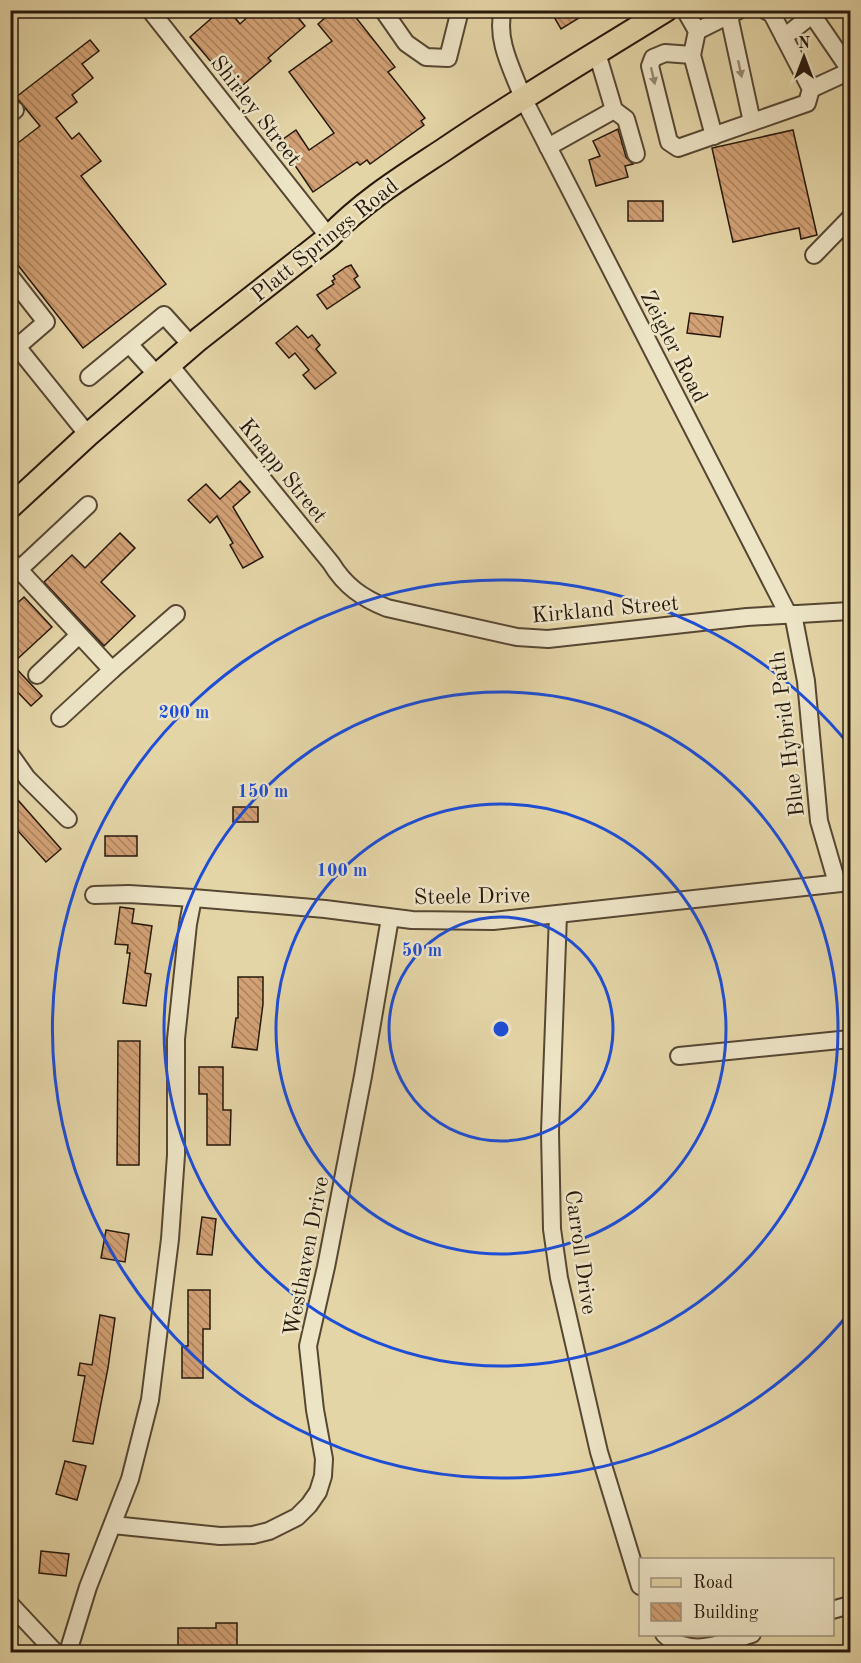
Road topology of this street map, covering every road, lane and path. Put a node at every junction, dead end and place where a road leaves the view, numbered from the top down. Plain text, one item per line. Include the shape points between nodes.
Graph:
1 (383, 10) edge
2 (460, 10) edge
3 (502, 10) edge
4 (666, 10) edge
5 (685, 10) edge
6 (765, 10) edge
7 (158, 13) edge
8 (734, 13) edge
9 (810, 13) edge
10 (697, 31) junction
11 (784, 36) junction
12 (597, 53) junction
13 (692, 55) junction
14 (850, 71) edge
15 (811, 89) junction
16 (523, 98) junction
17 (614, 110) junction
18 (752, 123) junction
19 (714, 136) junction
20 (548, 147) junction
21 (636, 154) dead end
22 (850, 218) edge
23 (329, 237) junction
24 (814, 255) dead end
25 (10, 276) edge
26 (14, 343) edge
27 (129, 344) junction
28 (191, 345) junction
29 (163, 370) junction
30 (89, 377) dead end
31 (88, 435) junction
32 (88, 504) dead end
33 (10, 507) edge
34 (13, 569) edge
35 (367, 601) joint
36 (850, 611) edge
37 (176, 614) dead end
38 (790, 614) junction
39 (80, 635) junction
40 (112, 670) junction
41 (37, 675) dead end
42 (60, 718) dead end
43 (10, 754) edge
44 (68, 819) dead end
45 (844, 883) edge
46 (94, 895) dead end
47 (194, 898) junction
48 (558, 915) junction
49 (390, 918) junction
50 (850, 1039) edge
51 (679, 1056) dead end
52 (113, 1525) junction
53 (639, 1583) edge
54 (850, 1605) edge
55 (834, 1609) edge
56 (14, 1614) edge
57 (665, 1636) edge
58 (749, 1636) edge
59 (55, 1653) edge
60 (68, 1653) edge

1 - 2 street via 406,43 426,57 448,58
3 - 16 street, Zeigler Road via 499,22 505,53
4 - 12 main road, Platt Springs Road
5 - 10 street
6 - 11 street via 772,14
7 - 23 street, Shirley Street
8 - 10 street
8 -> 18 street
9 - 11 street
9 - 14 street
10 - 13 street
11 - 15 street
12 - 16 main road, Platt Springs Road
12 - 17 street
13 - 19 street
13 -> 19 street via 665,53 653,58 650,66 669,142 678,148
14 - 15 street
15 - 18 street via 807,103
16 - 20 street, Zeigler Road
16 - 23 main road, Platt Springs Road via 387,187
17 - 20 street
17 - 21 street via 626,119
18 - 19 street
20 - 38 street, Zeigler Road
22 - 24 street
23 - 28 main road, Platt Springs Road
25 - 26 street via 46,322
26 - 31 street
27 - 28 street via 164,315
27 - 29 street, Knapp Street
27 - 30 street
28 - 29 main road, Platt Springs Road
29 - 31 main road, Platt Springs Road
29 - 35 street, Knapp Street via 340,577
31 - 33 main road, Platt Springs Road
32 - 34 street
34 - 39 street
35 - 38 street, Kirkland Street via 533,639
36 - 38 street, Kirkland Street
37 - 40 street
38 - 45 street, Blue Hybrid Path via 806,681 819,821
39 - 40 street
39 - 41 street
40 - 42 street
43 - 44 street via 27,778
45 - 48 street, Steele Drive
46 - 47 street, Steele Drive
47 - 49 street, Steele Drive
47 - 52 street via 176,1039 172,1219 151,1389 130,1479
48 - 49 street, Steele Drive via 493,921
48 - 53 street, Carroll Drive via 549,1132 552,1229 599,1452
49 - 52 street, Westhaven Drive via 361,1087 308,1346 324,1459 318,1492 297,1517 253,1535 220,1536
50 - 51 street
52 - 60 street via 88,1587
54 - 55 street
56 - 59 street
57 - 58 street via 692,1648 708,1648

